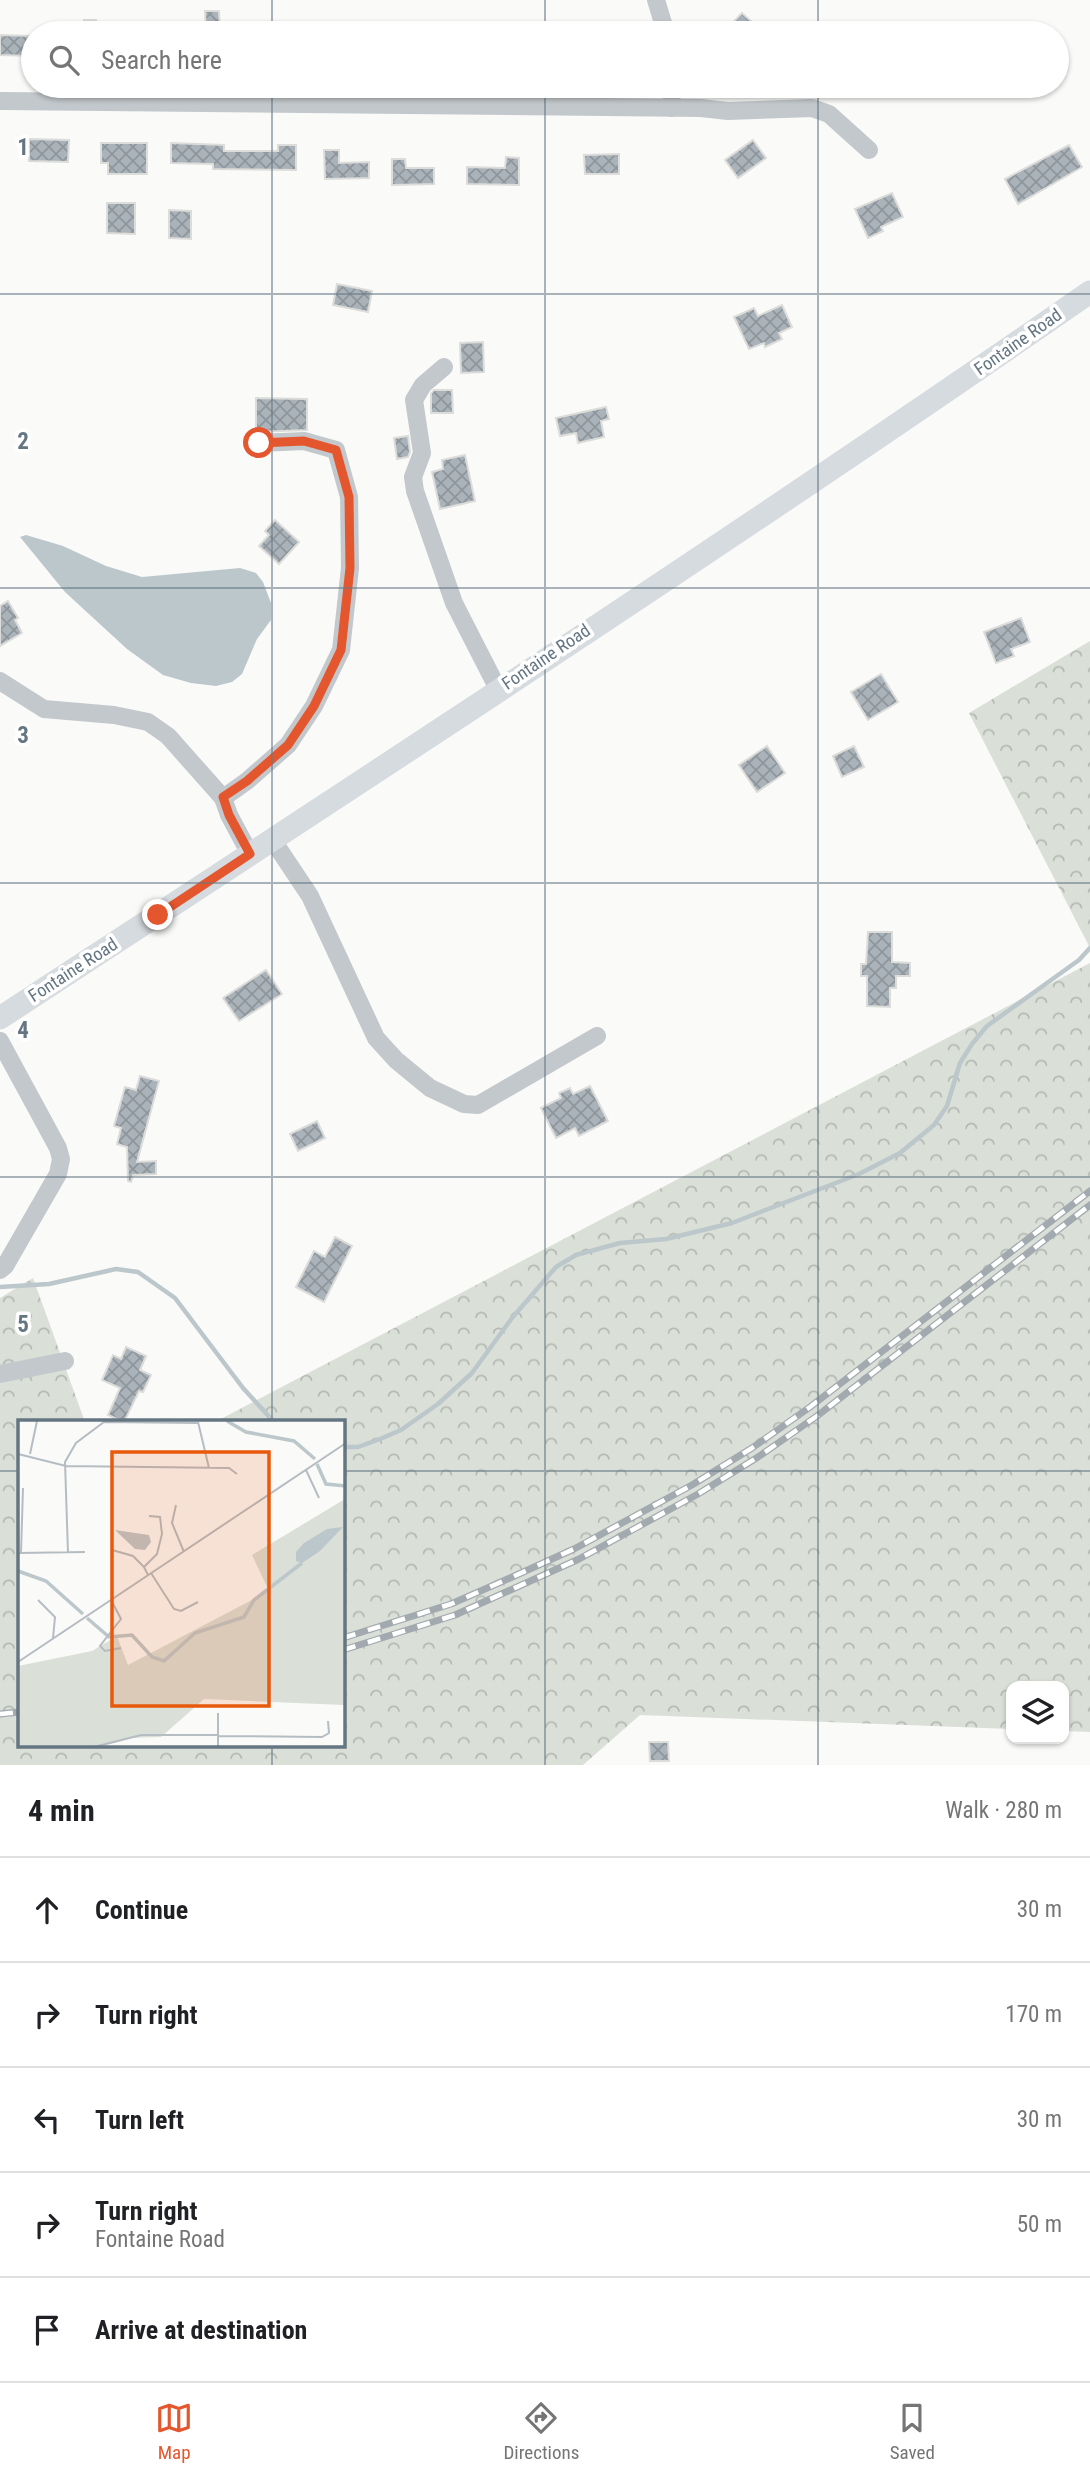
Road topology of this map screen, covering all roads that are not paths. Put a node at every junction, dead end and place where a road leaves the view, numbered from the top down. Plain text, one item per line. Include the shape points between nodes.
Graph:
1 (656, 0) edge
2 (662, 21) edge
3 (672, 98) edge
4 (0, 101) edge
5 (673, 108) junction
6 (869, 150) dead end
7 (1090, 292) edge
8 (444, 367) dead end
9 (259, 443) dead end
10 (0, 681) edge
11 (498, 689) junction
12 (223, 797) junction
13 (272, 839) junction
14 (250, 854) junction
15 (0, 1018) edge
16 (597, 1037) dead end
17 (0, 1041) edge
18 (0, 1270) edge
19 (65, 1361) dead end
20 (0, 1374) edge

1 - 2 street
3 - 5 street
4 - 5 street
5 - 6 street via 812,108 829,114
7 - 11 main road, Fontaine Road
8 - 11 street via 414,400 422,453 413,477 415,491 454,604
9 - 12 street via 304,441 336,450 349,497 350,568 341,650 314,706 288,745
10 - 12 street via 44,709 148,722 168,736
11 - 13 main road, Fontaine Road
12 - 14 street
13 - 14 main road, Fontaine Road
13 - 16 street via 316,906 376,1038 429,1088 464,1104 478,1105
14 - 15 main road, Fontaine Road
17 - 18 street via 61,1160 58,1174
19 - 20 street

